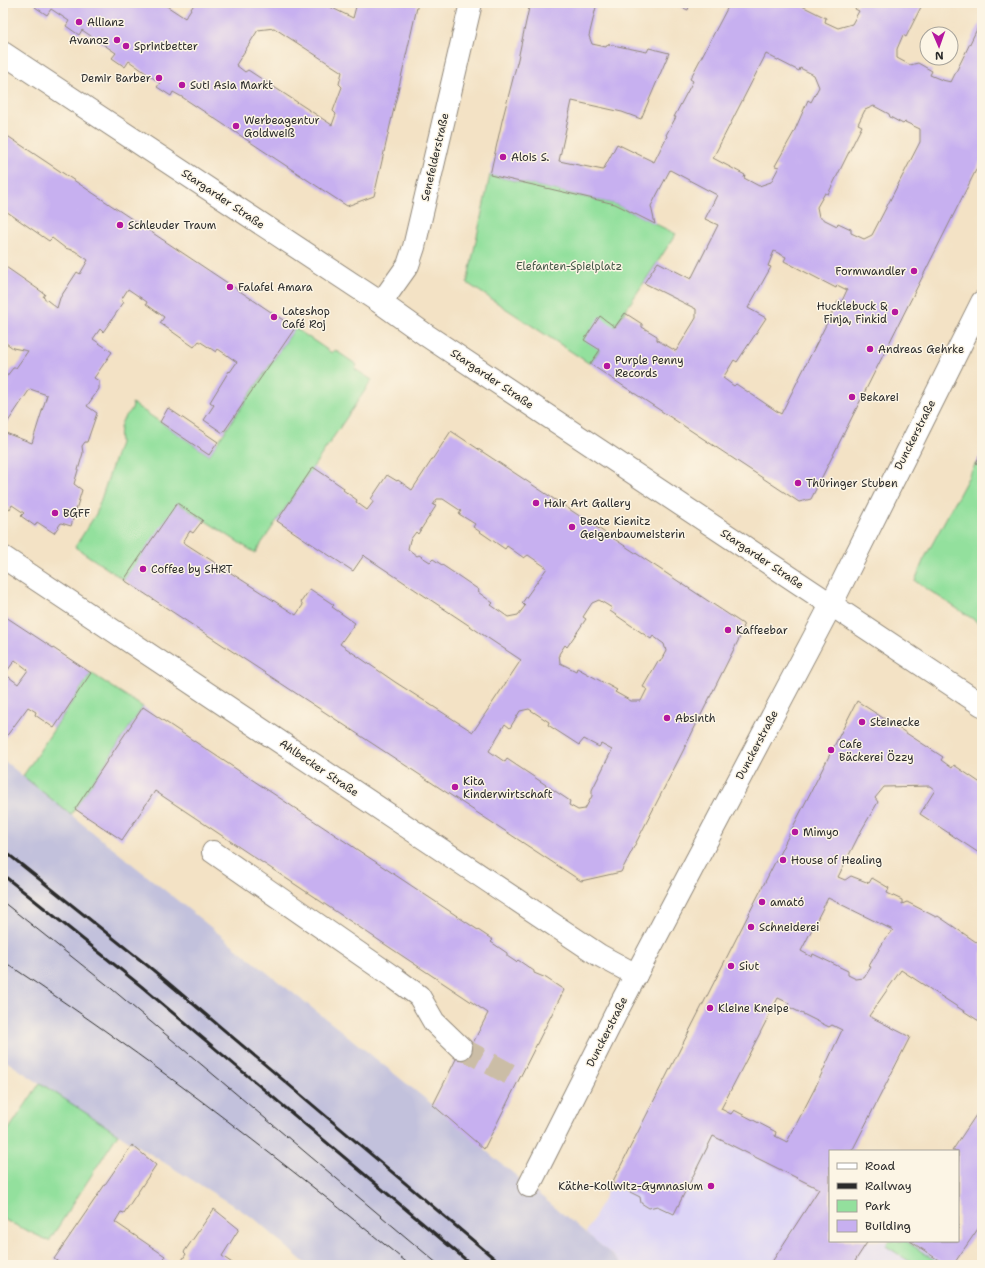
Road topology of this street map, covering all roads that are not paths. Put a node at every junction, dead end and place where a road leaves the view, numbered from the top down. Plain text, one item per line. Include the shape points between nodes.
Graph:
1 (471, 3) edge
2 (3, 53) edge
3 (982, 302) edge
4 (381, 303) junction
5 (3, 557) edge
6 (831, 605) junction
7 (982, 705) edge
8 (213, 852) dead end
9 (636, 975) junction
10 (461, 1048) tunnel mouth
11 (529, 1186) dead end

1 - 4 street, Senefelderstraße via 414,247 408,264
2 - 4 street, Stargarder Straße
3 - 6 street, Dunckerstraße
4 - 6 street, Stargarder Straße
5 - 9 street, Ahlbecker Straße via 599,955
6 - 7 street, Stargarder Straße
6 - 9 street, Dunckerstraße
8 - 10 street via 419,996 434,1022
9 - 11 street, Dunckerstraße

